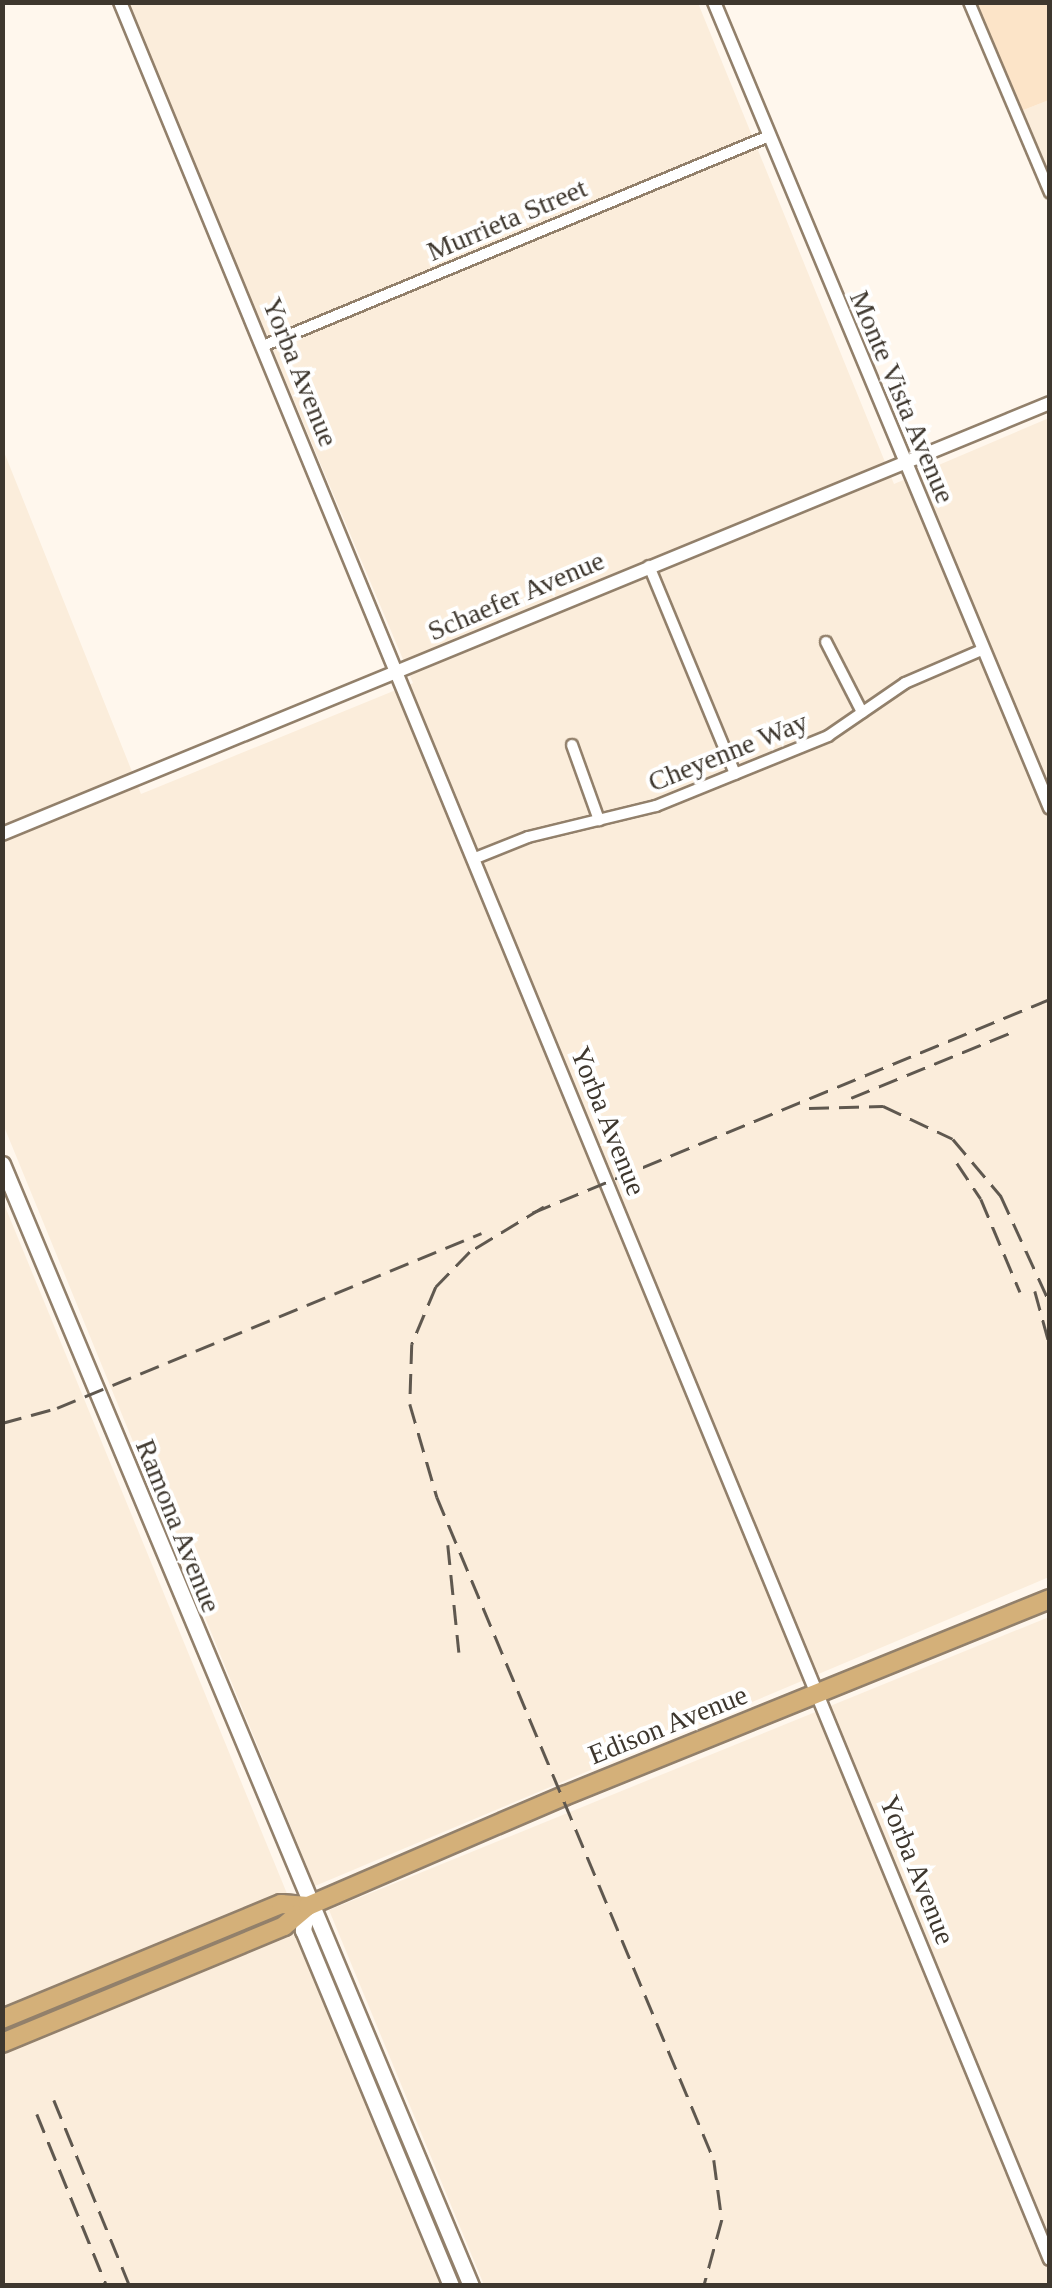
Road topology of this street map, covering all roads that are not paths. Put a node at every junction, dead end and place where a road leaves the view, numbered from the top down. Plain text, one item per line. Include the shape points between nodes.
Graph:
1 (120, 2) edge
2 (714, 2) edge
3 (968, 2) edge
4 (769, 136) junction
5 (1050, 193) edge
6 (263, 346) junction
7 (1050, 403) edge
8 (902, 463) junction
9 (649, 566) junction
10 (826, 642) dead end
11 (984, 648) junction
12 (396, 675) junction
13 (862, 712) junction
14 (572, 745) dead end
15 (734, 774) junction
16 (1050, 808) edge
17 (599, 820) junction
18 (2, 834) edge
19 (473, 859) junction
20 (2, 1164) edge
21 (1050, 1600) edge
22 (818, 1695) junction
23 (308, 1906) junction
24 (136, 1964) junction
25 (76, 2012) junction
26 (2, 2019) edge
27 (2, 2043) edge
28 (1050, 2259) edge
29 (451, 2286) edge
30 (471, 2286) edge

1 - 6 street, Yorba Avenue
2 - 4 street, Monte Vista Avenue
3 - 5 street
4 - 6 street, Murrieta Street
4 - 8 street, Monte Vista Avenue
6 - 12 street, Yorba Avenue
7 - 8 street, Schaefer Avenue
8 - 9 street, Schaefer Avenue
8 - 11 street, Monte Vista Avenue
9 - 12 street, Schaefer Avenue
9 - 15 street
10 - 13 street
11 - 13 street, Cheyenne Way via 905,683
11 - 16 street, Monte Vista Avenue
12 - 18 street, Schaefer Avenue
12 - 19 street, Yorba Avenue
13 - 15 street, Cheyenne Way via 828,736
14 - 17 street
15 - 17 street, Cheyenne Way via 656,806
17 - 19 street, Cheyenne Way
19 - 22 street, Yorba Avenue
20 - 23 main road, Ramona Avenue
21 - 22 main road, Edison Avenue
22 - 23 main road, Edison Avenue
22 - 28 street, Yorba Avenue
23 - 24 main road, Edison Avenue via 281,1904
23 - 25 main road, Edison Avenue via 284,1926
23 - 29 main road, Ramona Avenue via 303,1930
23 - 30 main road, Ramona Avenue via 322,1922
24 - 25 main road via 127,1978 84,1997
24 - 26 main road, Edison Avenue
25 - 27 main road, Edison Avenue

